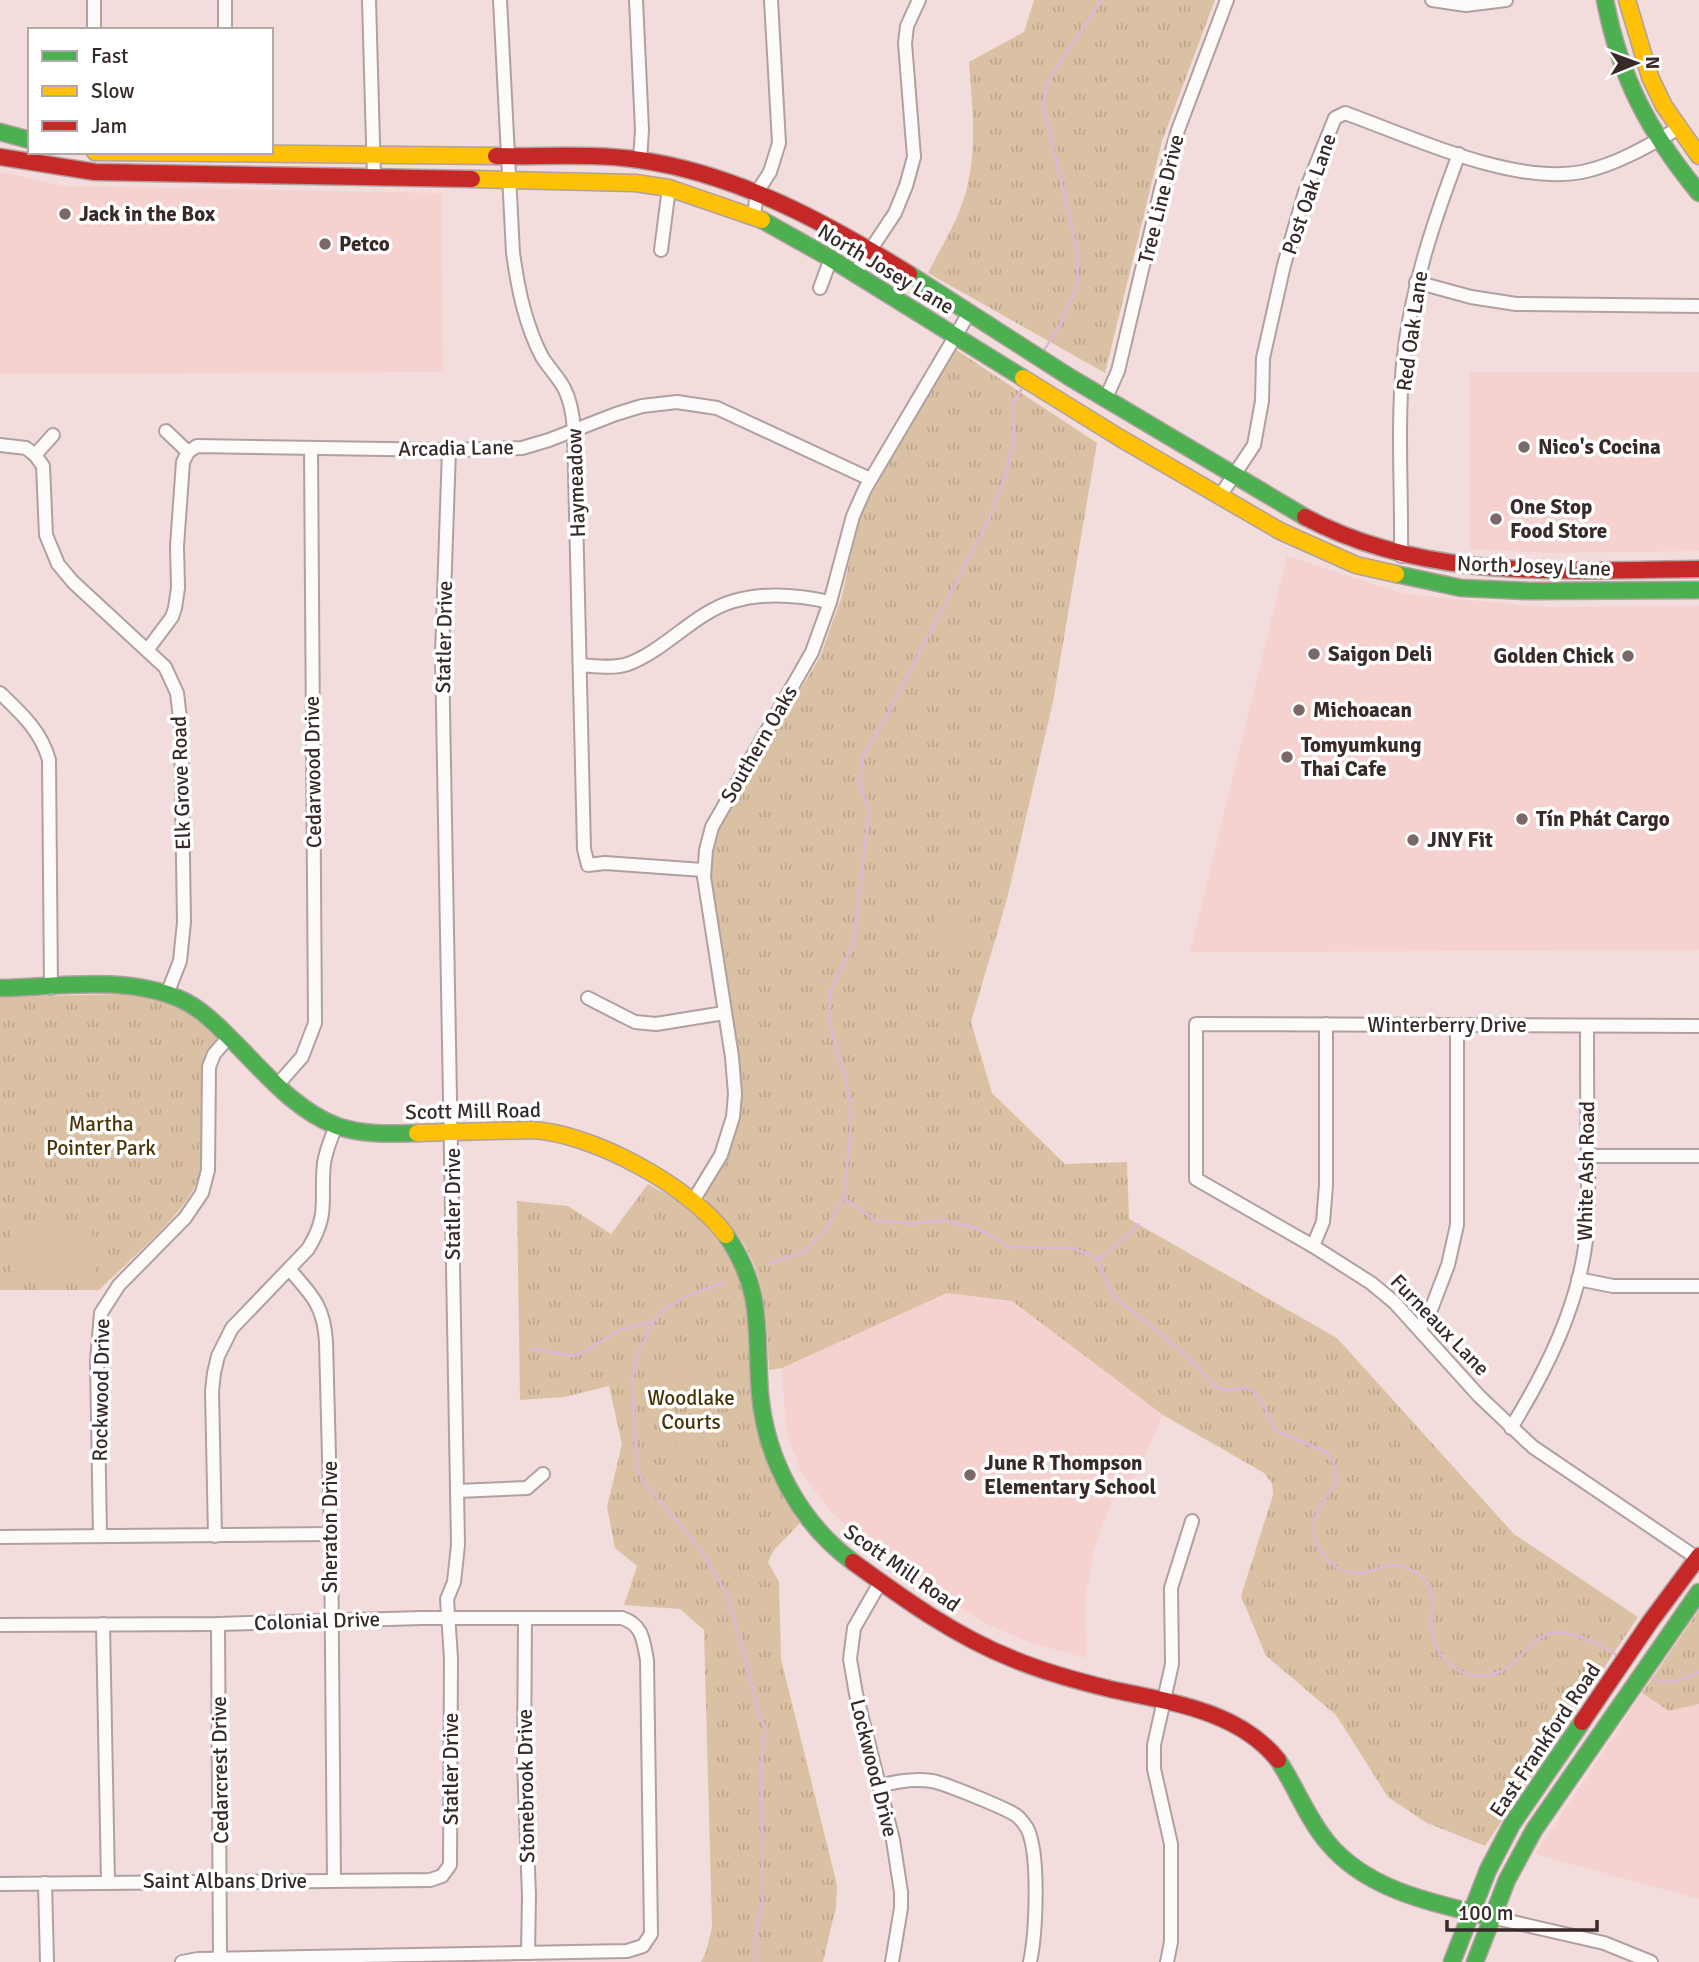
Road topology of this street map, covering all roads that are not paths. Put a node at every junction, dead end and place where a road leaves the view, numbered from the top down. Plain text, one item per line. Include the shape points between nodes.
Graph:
1 (94, 0) edge
2 (225, 0) edge
3 (369, 0) edge
4 (500, 0) edge
5 (636, 0) edge
6 (771, 0) edge
7 (919, 0) edge
8 (1227, 0) edge
9 (1432, 0) edge
10 (1506, 0) edge
11 (1605, 0) edge
12 (1628, 0) edge
13 (94, 28) edge
14 (225, 28) edge
15 (1679, 128) junction
16 (0, 132) edge
17 (28, 139) edge
18 (1660, 139) junction
19 (95, 154) edge
20 (180, 154) edge
21 (374, 154) junction
22 (1459, 154) junction
23 (507, 155) junction
24 (1699, 156) edge
25 (0, 157) edge
26 (640, 160) junction
27 (95, 172) junction
28 (374, 178) junction
29 (510, 179) junction
30 (669, 188) junction
31 (757, 192) junction
32 (1699, 193) edge
33 (754, 216) junction
34 (661, 250) dead end
35 (869, 251) junction
36 (831, 258) junction
37 (855, 274) junction
38 (1416, 282) junction
39 (820, 288) dead end
40 (1699, 306) edge
41 (969, 313) junction
42 (955, 335) junction
43 (1105, 400) junction
44 (575, 430) junction
45 (166, 431) dead end
46 (52, 435) dead end
47 (0, 445) edge
48 (311, 449) junction
49 (449, 450) junction
50 (188, 452) junction
51 (35, 455) junction
52 (1235, 475) junction
53 (870, 479) junction
54 (1220, 496) junction
55 (1401, 556) junction
56 (1525, 569) junction
57 (1699, 569) edge
58 (1699, 590) edge
59 (1530, 591) junction
60 (830, 601) junction
61 (148, 649) junction
62 (580, 665) junction
63 (0, 693) edge
64 (703, 870) junction
65 (0, 988) edge
66 (51, 988) junction
67 (167, 994) junction
68 (588, 998) dead end
69 (724, 1013) junction
70 (1196, 1024) joint
71 (1326, 1024) junction
72 (1457, 1025) junction
73 (1587, 1026) junction
74 (1699, 1026) edge
75 (229, 1037) junction
76 (279, 1083) junction
77 (336, 1126) junction
78 (452, 1132) junction
79 (1588, 1156) junction
80 (1699, 1156) edge
81 (693, 1201) junction
82 (1313, 1246) junction
83 (289, 1269) junction
84 (1578, 1279) junction
85 (1699, 1286) edge
86 (1419, 1328) junction
87 (1511, 1428) junction
88 (543, 1474) dead end
89 (457, 1491) junction
90 (1192, 1521) dead end
91 (331, 1534) junction
92 (100, 1535) junction
93 (215, 1536) junction
94 (0, 1537) edge
95 (1698, 1558) edge
96 (881, 1581) junction
97 (1699, 1592) edge
98 (447, 1618) junction
99 (525, 1618) junction
100 (331, 1620) junction
101 (218, 1624) junction
102 (0, 1625) edge
103 (103, 1625) junction
104 (1163, 1701) junction
105 (1559, 1757) junction
106 (879, 1786) junction
107 (1548, 1809) junction
108 (446, 1870) joint
109 (221, 1880) junction
110 (334, 1881) junction
111 (108, 1882) junction
112 (45, 1883) junction
113 (0, 1884) edge
114 (1470, 1912) junction
115 (1491, 1917) junction
116 (528, 1953) junction
117 (583, 1957) edge
118 (458, 1958) edge
119 (220, 1959) junction
120 (347, 1959) edge
121 (47, 1962) edge
122 (183, 1962) edge
123 (892, 1962) edge
124 (1030, 1962) edge
125 (1167, 1962) edge
126 (1452, 1962) edge
127 (1475, 1962) edge
128 (1651, 1962) edge

1 - 13 street
2 - 14 street
3 - 21 street
4 - 23 street, Haymeadow
5 - 26 street
6 - 31 street via 779,143 770,172
7 - 35 street via 905,43 914,156 895,213
8 - 43 street, Tree Line Drive via 1178,130 1118,371
9 - 10 street via 1466,5
11 - 18 main road via 1630,88
12 - 15 main road via 1654,86
15 - 18 street, Post Oak Lane
15 - 24 main road
16 - 17 main road
18 - 22 street, Post Oak Lane via 1584,172 1537,174
18 - 32 main road
19 - 27 street
20 - 21 main road, North Josey Lane
21 - 23 main road, North Josey Lane
21 - 28 street
22 - 38 street, Red Oak Lane
22 - 52 street, Post Oak Lane via 1345,113 1335,118 1305,192 1284,265 1263,358 1254,445
23 - 26 main road, North Josey Lane
23 - 29 street, Haymeadow
25 - 27 main road, North Josey Lane
26 - 31 main road, North Josey Lane
27 - 28 main road, North Josey Lane
28 - 29 main road, North Josey Lane
29 - 30 main road, North Josey Lane
29 - 44 street, Haymeadow via 519,295 543,358 564,388
30 - 33 main road, North Josey Lane
30 - 34 street
31 - 33 street
31 - 35 main road, North Josey Lane
33 - 36 main road, North Josey Lane
35 - 37 street
35 - 41 main road, North Josey Lane
36 - 37 main road, North Josey Lane
36 - 39 street
37 - 42 main road, North Josey Lane
38 - 40 street via 1516,304
38 - 55 street, Red Oak Lane via 1401,384
41 - 42 street, Southern Oaks
41 - 43 main road, North Josey Lane
42 - 53 street, Southern Oaks
42 - 54 main road, North Josey Lane via 1091,422
43 - 52 main road, North Josey Lane
44 - 49 street, Arcadia Lane via 522,448
44 - 53 street, Arcadia Lane via 650,405 677,401 705,405
44 - 62 street, Haymeadow
45 - 50 street
46 - 51 street
47 - 51 street via 26,448
48 - 49 street, Arcadia Lane
48 - 50 street, Arcadia Lane via 197,446
48 - 76 street, Cedarwood Drive via 315,1023 302,1057
49 - 78 street, Statler Drive via 442,653
50 - 61 street via 181,473 175,608
51 - 61 street, Elk Grove Road via 43,466 44,526 58,564
52 - 54 street, Post Oak Lane
52 - 55 main road, North Josey Lane via 1300,515
53 - 60 street, Southern Oaks via 853,516
54 - 59 main road, North Josey Lane via 1300,542 1356,565 1461,588
55 - 56 main road, North Josey Lane
56 - 57 main road, North Josey Lane
56 - 59 main road
58 - 59 main road, North Josey Lane
60 - 62 street via 801,596 733,601 627,664
60 - 64 street, Southern Oaks via 811,652 712,827
61 - 67 street, Elk Grove Road via 170,675 181,727 184,922 180,961
62 - 64 street, Haymeadow via 588,864
63 - 66 street via 34,727 49,760
64 - 69 street, Southern Oaks
65 - 66 main road, Scott Mill Road
66 - 67 main road, Scott Mill Road via 124,986
67 - 75 main road, Scott Mill Road via 197,1008
68 - 69 street via 635,1022 656,1024
69 - 81 street, Southern Oaks via 734,1079 733,1117 721,1155
70 - 71 street, Winterberry Drive
70 - 82 street, Furneaux Lane via 1196,1179
71 - 72 street, Winterberry Drive
71 - 82 street via 1326,1185 1323,1223
72 - 73 street, Winterberry Drive
72 - 86 street via 1457,1226 1448,1265
73 - 74 street, Winterberry Drive
73 - 79 street, White Ash Road
75 - 76 main road, Scott Mill Road
75 - 92 street, Rockwood Drive via 209,1067 208,1170 202,1193 185,1218 119,1285 101,1313 97,1361
76 - 77 main road, Scott Mill Road
77 - 78 main road, Scott Mill Road via 385,1134
77 - 83 street via 324,1162 323,1219 308,1249
78 - 81 main road, Scott Mill Road via 550,1131 576,1138 615,1153
78 - 89 street, Statler Drive
79 - 80 street
79 - 84 street, White Ash Road via 1586,1241
81 - 96 main road, Scott Mill Road via 724,1234 751,1281 763,1417 778,1467 820,1534
82 - 86 street, Furneaux Lane via 1371,1283
83 - 91 street, Sheraton Drive via 317,1300 324,1321
83 - 93 street via 232,1328 214,1373
84 - 85 street via 1613,1286
84 - 87 street, White Ash Road via 1545,1368
86 - 87 street, Furneaux Lane
87 - 95 street, Furneaux Lane
88 - 89 street via 527,1488
89 - 98 street, Statler Drive via 458,1545
90 - 104 street via 1171,1588 1172,1664
91 - 93 street
91 - 100 street, Sheraton Drive
92 - 93 street
92 - 94 street
95 - 105 main road, East Frankford Road
96 - 104 main road, Scott Mill Road via 946,1627 990,1649 1050,1672
96 - 106 street, Lockwood Drive via 854,1628 850,1659
97 - 107 main road, East Frankford Road
98 - 99 street, Colonial Drive
98 - 100 street, Colonial Drive
98 - 108 street, Statler Drive via 451,1853
99 - 116 street, Stonebrook Drive
99 - 117 street, Colonial Drive via 622,1618 633,1622 642,1637 647,1660 651,1934 640,1947
100 - 101 street, Colonial Drive
100 - 110 street, Sheraton Drive
101 - 103 street, Colonial Drive
101 - 109 street, Cedarcrest Drive
102 - 103 street, Colonial Drive
103 - 111 street
104 - 114 main road, Scott Mill Road via 1230,1722 1264,1743 1286,1769 1327,1841 1356,1869 1407,1895
104 - 125 street via 1154,1769 1171,1844
105 - 107 main road via 1545,1795
105 - 114 main road, East Frankford Road via 1504,1839
106 - 123 street, Lockwood Drive via 901,1892
106 - 124 street via 902,1780 933,1781 1015,1814 1024,1824 1029,1832 1035,1886 1036,1928
107 - 115 main road, East Frankford Road via 1522,1850
108 - 110 street, Saint Albans Drive via 430,1880
109 - 110 street, Saint Albans Drive
109 - 111 street, Saint Albans Drive
109 - 119 street, Cedarcrest Drive
111 - 112 street, Saint Albans Drive
112 - 113 street, Saint Albans Drive
112 - 121 street
114 - 115 main road, Scott Mill Road
114 - 126 main road, East Frankford Road
115 - 127 main road, East Frankford Road
115 - 128 street, Scott Mill Road via 1604,1943
116 - 117 street
116 - 118 street
118 - 120 street
119 - 120 street
119 - 122 street

